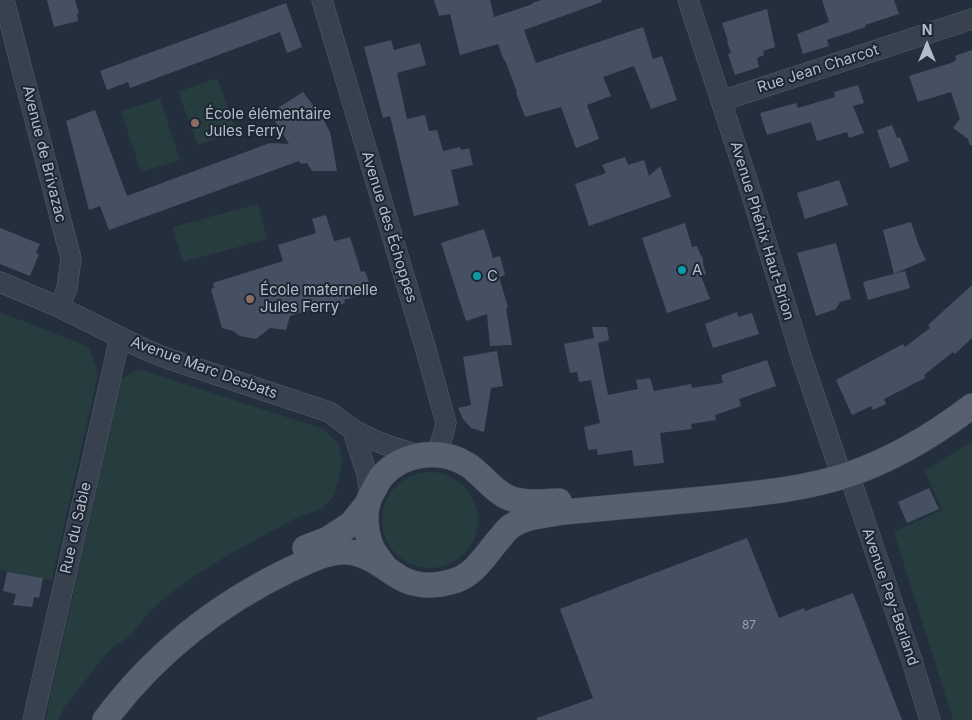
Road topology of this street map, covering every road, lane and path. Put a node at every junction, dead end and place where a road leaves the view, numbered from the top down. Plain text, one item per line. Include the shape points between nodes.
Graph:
1 (4, 0) edge
2 (322, 0) edge
3 (688, 0) edge
4 (972, 19) edge
5 (721, 101) junction
6 (0, 282) edge
7 (59, 307) junction
8 (120, 337) junction
9 (972, 390) edge
10 (972, 406) edge
11 (352, 428) junction
12 (428, 455) junction
13 (843, 468) junction
14 (483, 479) junction
15 (369, 500) junction
16 (490, 550) junction
17 (385, 567) junction
18 (33, 720) edge
19 (91, 720) edge
20 (105, 720) edge
21 (930, 720) edge

1 - 7 street, Avenue de Brivazac via 71,259 67,288
2 - 12 street, Avenue des Échoppes via 446,423 444,432
3 - 5 street, Avenue Phénix Haut-Brion
4 - 5 street, Rue Jean Charcot
5 - 13 street, Avenue Phénix Haut-Brion via 802,359
6 - 7 street, Avenue Marc Desbats
7 - 8 street, Avenue Marc Desbats
8 - 11 street, Avenue Marc Desbats via 169,359 329,412
8 - 18 street, Rue du Sable
9 - 13 main road via 915,428 864,452
10 - 13 main road via 950,423 886,459
11 - 12 street, Avenue Marc Desbats via 396,449
11 - 15 street via 367,474
12 - 14 main road via 454,458
12 - 15 main road via 398,463 382,477
13 - 14 main road via 755,482 564,501 521,501 506,497
13 - 16 main road via 817,483 757,494 538,516 522,520 510,528
13 - 21 street, Avenue Pey-Berland
14 - 16 main road via 493,495 497,514
15 - 17 main road via 366,527 372,548
15 - 19 main road via 351,524 328,539 263,568 176,627 127,675
16 - 17 main road via 467,575 434,585 416,584
17 - 20 main road via 359,553 333,552 270,579 184,636 136,682

